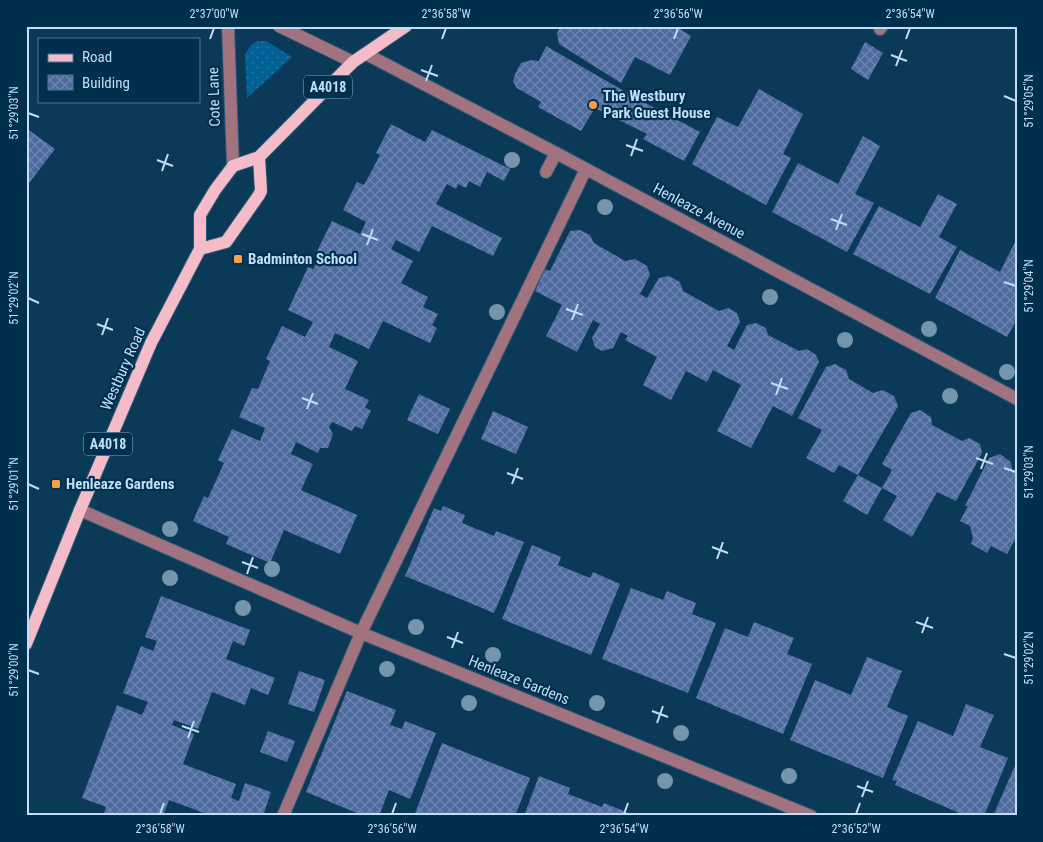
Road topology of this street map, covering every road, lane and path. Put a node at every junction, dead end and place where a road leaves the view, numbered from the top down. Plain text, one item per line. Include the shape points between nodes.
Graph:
1 (228, 26) edge
2 (279, 26) edge
3 (406, 26) edge
4 (293, 29) edge
5 (366, 54) junction
6 (353, 62) junction
7 (556, 153) junction
8 (259, 157) junction
9 (233, 166) junction
10 (586, 169) junction
11 (546, 172) dead end
12 (200, 249) junction
13 (1017, 399) edge
14 (80, 510) junction
15 (361, 633) junction
16 (26, 644) edge
17 (283, 816) edge
18 (811, 816) edge

1 - 9 street, Cote Lane
2 - 4 street
3 - 5 main road, A4018
4 - 6 street
5 - 6 main road, A4018
5 - 7 street, Henleaze Avenue
6 - 8 main road, A4018
7 - 10 street, Henleaze Avenue
7 - 11 street
8 - 9 main road, A4018
8 - 12 main road via 261,191 226,242
9 - 12 main road, Westbury Road / A4018 via 200,215
10 - 13 street, Henleaze Avenue
10 - 15 street
12 - 14 main road, Westbury Road / A4018 via 151,343
14 - 15 street, Henleaze Gardens
14 - 16 main road, Westbury Road / A4018
15 - 17 street
15 - 18 street, Henleaze Gardens

